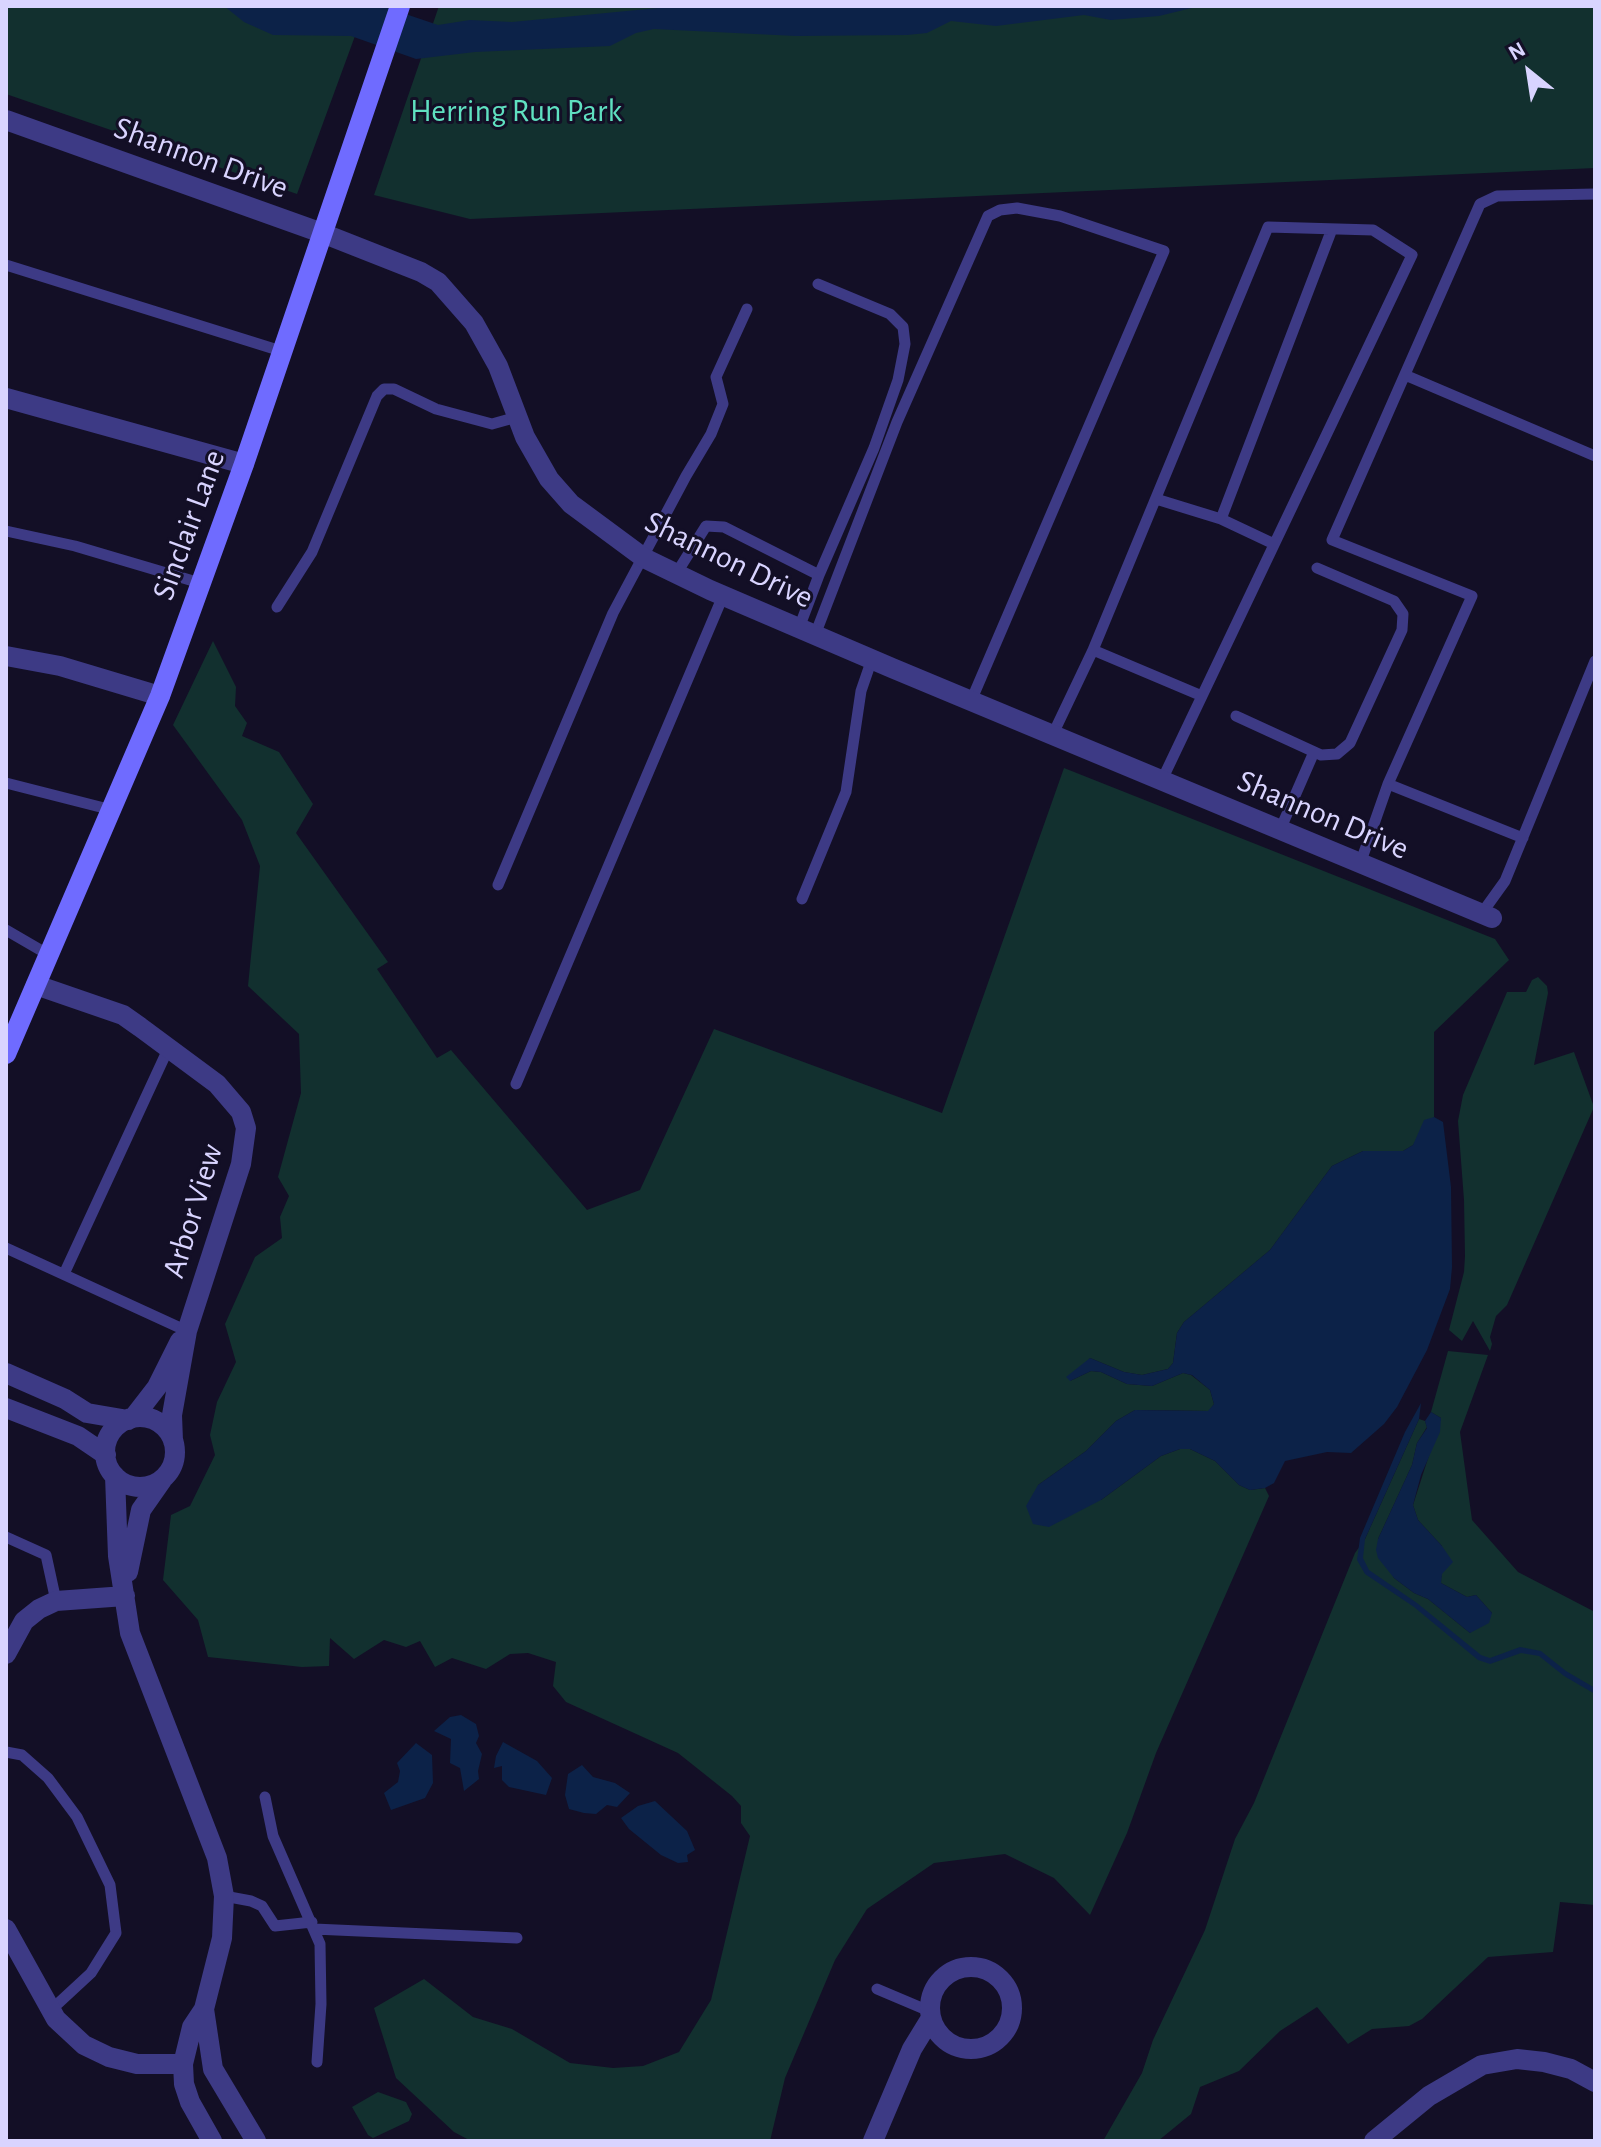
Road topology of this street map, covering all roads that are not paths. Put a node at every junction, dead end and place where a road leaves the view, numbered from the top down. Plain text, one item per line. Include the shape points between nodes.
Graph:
1 (400, 6) edge
2 (6, 120) edge
3 (1595, 194) edge
4 (1332, 229) junction
5 (322, 233) junction
6 (6, 265) edge
7 (818, 284) dead end
8 (747, 309) dead end
9 (281, 351) junction
10 (1405, 375) junction
11 (6, 398) edge
12 (517, 417) junction
13 (1595, 456) edge
14 (244, 464) junction
15 (1156, 499) junction
16 (1221, 519) junction
17 (6, 531) edge
18 (1274, 544) junction
19 (644, 558) junction
20 (1317, 568) dead end
21 (676, 574) junction
22 (819, 575) junction
23 (200, 583) junction
24 (723, 596) junction
25 (277, 607) dead end
26 (807, 631) junction
27 (1093, 650) junction
28 (6, 656) edge
29 (872, 659) junction
30 (1595, 661) edge
31 (160, 696) junction
32 (1202, 696) junction
33 (971, 701) junction
34 (1236, 716) dead end
35 (1053, 734) junction
36 (1314, 752) junction
37 (1162, 780) junction
38 (6, 783) edge
39 (1388, 784) junction
40 (112, 810) junction
41 (1280, 830) junction
42 (1523, 838) junction
43 (1360, 864) junction
44 (498, 885) dead end
45 (802, 899) dead end
46 (1487, 916) joint
47 (6, 930) edge
48 (49, 955) junction
49 (36, 985) junction
50 (169, 1047) junction
51 (6, 1054) edge
52 (516, 1084) dead end
53 (6, 1248) edge
54 (64, 1274) junction
55 (187, 1331) junction
56 (6, 1373) edge
57 (6, 1408) edge
58 (131, 1419) junction
59 (173, 1441) junction
60 (106, 1455) junction
61 (115, 1476) junction
62 (163, 1479) junction
63 (6, 1537) edge
64 (125, 1596) junction
65 (56, 1601) junction
66 (6, 1654) edge
67 (6, 1752) edge
68 (265, 1797) dead end
69 (224, 1896) junction
70 (313, 1926) junction
71 (6, 1929) edge
72 (517, 1938) dead end
73 (877, 1989) dead end
74 (204, 2009) junction
75 (51, 2010) junction
76 (930, 2014) junction
77 (317, 2062) dead end
78 (183, 2064) junction
79 (1595, 2082) edge
80 (212, 2141) edge
81 (256, 2141) edge
82 (873, 2141) edge
83 (1374, 2141) edge

1 - 5 main road, Sinclair Lane
2 - 5 street, Shannon Drive
3 - 10 lane via 1497,196 1480,204
4 - 15 lane via 1268,227
4 - 16 lane
4 - 18 lane via 1373,230 1412,255
5 - 9 main road, Sinclair Lane
5 - 12 street, Shannon Drive via 421,272 446,288 498,366
6 - 9 lane
7 - 22 lane via 890,314 903,327 905,344 874,448
8 - 19 lane via 716,377 723,404 711,434
9 - 14 main road, Sinclair Lane
10 - 13 lane
10 - 39 lane via 1332,540 1472,596
11 - 14 street
12 - 19 street, Shannon Drive via 561,495
12 - 25 lane via 492,424 384,389 312,552
14 - 23 main road, Sinclair Lane
15 - 16 lane
15 - 27 lane
16 - 18 lane
17 - 23 lane
18 - 32 lane
19 - 21 street, Shannon Drive
19 - 44 lane via 613,613
20 - 36 lane via 1394,601 1403,614 1402,630 1350,743 1337,754
21 - 22 lane via 706,526 724,527
21 - 24 street, Shannon Drive
22 - 26 lane
23 - 31 main road, Sinclair Lane
24 - 26 street, Shannon Drive
24 - 52 lane
26 - 29 street, Shannon Drive
26 - 33 lane via 988,216 1017,208 1060,216 1164,251
27 - 32 lane
27 - 35 lane
28 - 31 street
29 - 33 street, Shannon Drive
29 - 45 lane via 861,691 846,792
30 - 42 lane
31 - 40 main road, Sinclair Lane
32 - 37 lane
33 - 35 street, Shannon Drive
34 - 36 lane
35 - 37 street, Shannon Drive
36 - 41 lane
37 - 41 street, Shannon Drive
38 - 40 lane
39 - 42 lane
39 - 43 lane
40 - 48 main road, Sinclair Lane
41 - 43 street, Shannon Drive
42 - 46 lane
43 - 46 street, Shannon Drive
47 - 48 lane
48 - 49 main road, Sinclair Lane
49 - 50 street, Arbor View via 123,1015
49 - 51 main road, Sinclair Lane
50 - 54 lane
50 - 55 street, Arbor View via 217,1084 241,1112 246,1128 241,1164
53 - 54 lane
54 - 55 lane
55 - 58 street, Arbor View via 157,1387
55 - 59 street, Arbor View via 172,1415
56 - 58 street via 87,1413
57 - 60 street via 78,1436
58 - 59 street via 158,1422
58 - 60 street via 111,1434
59 - 62 street via 174,1462
60 - 61 street
61 - 62 street via 133,1486
61 - 64 street
62 - 64 street via 137,1520
63 - 65 lane via 46,1555
64 - 65 street
64 - 69 street via 130,1633 217,1858
65 - 66 street via 24,1621
67 - 75 lane via 22,1755 48,1778 77,1817 110,1885 116,1933 91,1973
68 - 70 lane via 273,1836
69 - 70 lane via 262,1906 275,1926
69 - 74 street via 222,1938
70 - 72 lane
70 - 77 lane via 320,1944
71 - 75 street
73 - 76 lane
74 - 78 street via 192,2027
74 - 81 street via 213,2069
75 - 78 street via 84,2045 109,2057 137,2064
76 - 76 street via 936,2032 950,2045 972,2050 989,2046 1008,2028 1013,2005 1003,1981 989,1969 967,1966 945,1975 933,1990
76 - 82 street
78 - 80 street via 190,2102
79 - 83 street via 1544,2062 1517,2059 1482,2065 1429,2096

